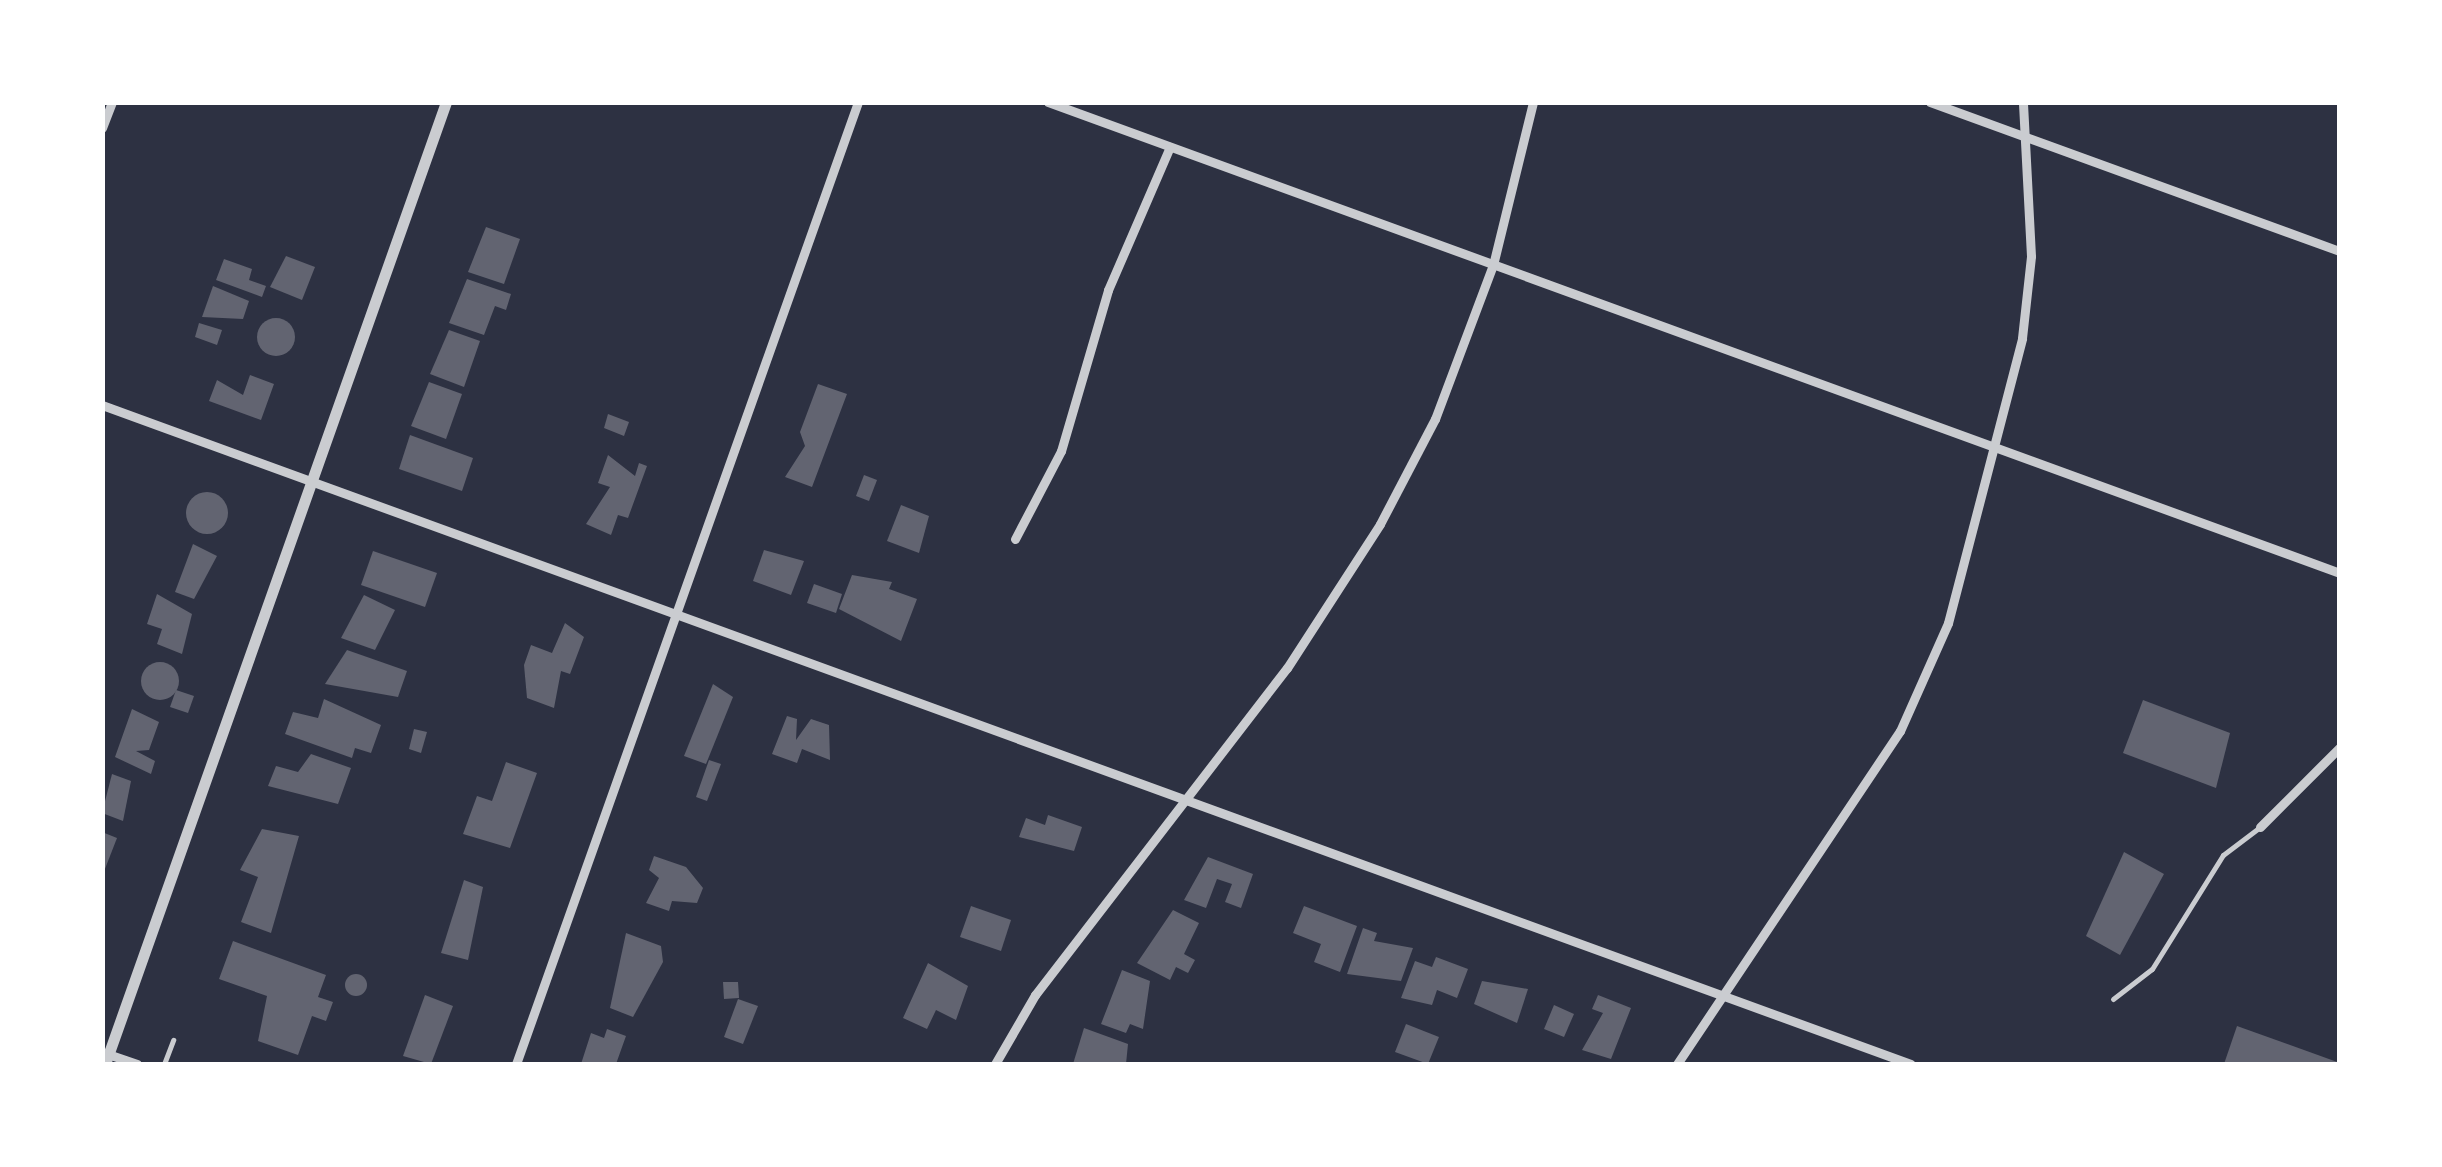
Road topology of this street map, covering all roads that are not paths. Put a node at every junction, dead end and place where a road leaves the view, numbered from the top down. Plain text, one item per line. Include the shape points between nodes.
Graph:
1 (112, 102) edge
2 (446, 102) edge
3 (858, 102) edge
4 (1048, 102) edge
5 (1532, 102) edge
6 (1930, 102) edge
7 (2023, 102) edge
8 (102, 128) edge
9 (2027, 138) junction
10 (1170, 147) junction
11 (2340, 252) edge
12 (1494, 265) junction
13 (102, 405) edge
14 (1999, 450) junction
15 (312, 482) junction
16 (1015, 538) dead end
17 (2340, 573) edge
18 (678, 616) junction
19 (2340, 747) edge
20 (1188, 799) junction
21 (2260, 827) joint
22 (1725, 996) junction
23 (2113, 999) dead end
24 (173, 1040) dead end
25 (106, 1057) edge
26 (137, 1064) edge
27 (164, 1064) edge
28 (516, 1064) edge
29 (996, 1064) edge
30 (1676, 1064) edge
31 (1911, 1064) edge

1 - 8 street
2 - 15 street
3 - 18 street
4 - 10 street
5 - 12 street
6 - 9 street
7 - 9 street
9 - 11 street
9 - 14 street via 2031,256
10 - 12 street
10 - 16 street via 1108,290 1061,452
12 - 14 street
12 - 20 street via 1435,419 1362,554
13 - 15 street
14 - 17 street
14 - 22 street via 1948,624 1900,730
15 - 18 street
15 - 25 street
18 - 20 street
18 - 28 street
19 - 21 street
20 - 22 street
20 - 29 street via 1035,994
21 - 23 lane via 2223,855 2152,969
22 - 30 street
22 - 31 street
24 - 27 lane
25 - 26 street

